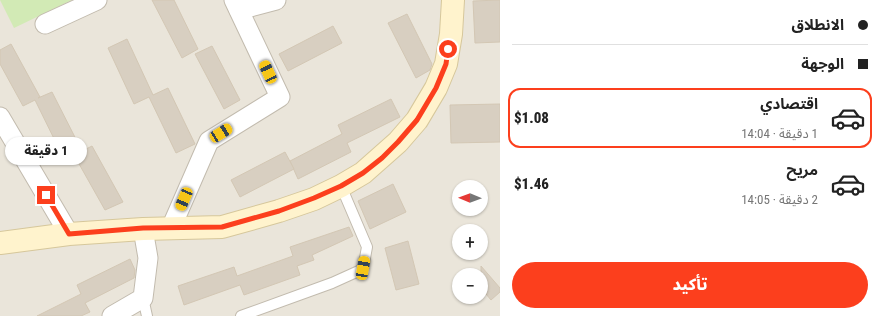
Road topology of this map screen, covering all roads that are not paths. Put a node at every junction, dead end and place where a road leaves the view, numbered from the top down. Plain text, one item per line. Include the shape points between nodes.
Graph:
1 (97, 0) edge
2 (276, 0) edge
3 (453, 0) edge
4 (236, 5) edge
5 (45, 24) dead end
6 (0, 117) edge
7 (341, 186) junction
8 (143, 228) junction
9 (171, 228) junction
10 (69, 234) junction
11 (0, 242) edge
12 (145, 307) edge
13 (112, 316) edge
14 (241, 316) edge

1 - 5 street
2 - 4 street
3 - 7 street via 446,64 436,88 417,120 398,142 363,173
4 - 9 street via 280,97 209,141
6 - 10 street
7 - 9 street via 279,211 222,227
7 - 14 lane via 367,248 363,268 332,283
8 - 9 street
8 - 10 street
8 - 12 street via 148,258
10 - 11 street
12 - 13 street

